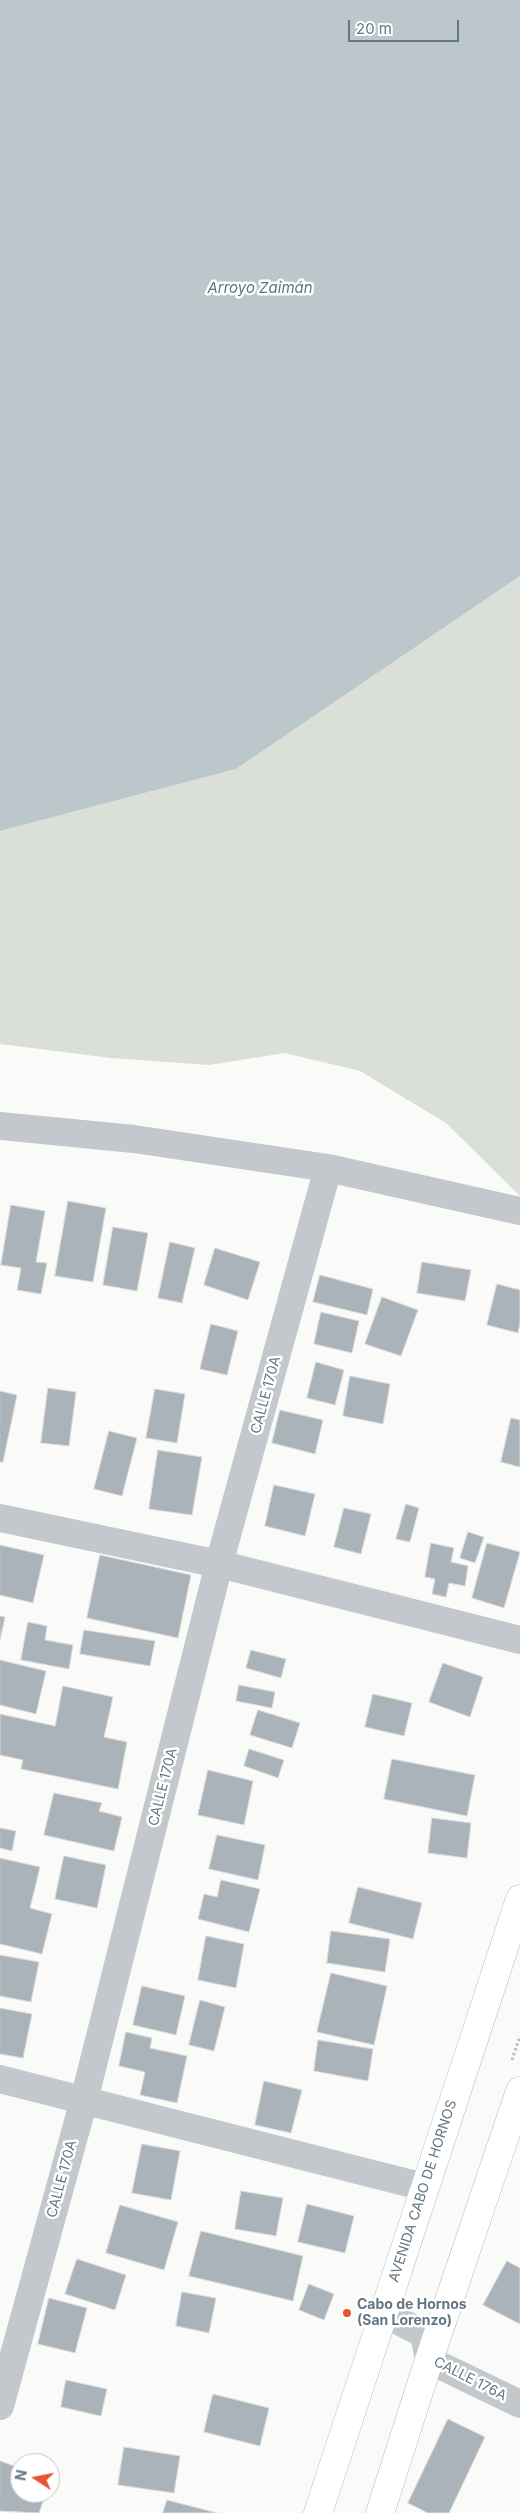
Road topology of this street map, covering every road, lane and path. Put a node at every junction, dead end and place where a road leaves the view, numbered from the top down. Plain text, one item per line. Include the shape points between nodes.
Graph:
1 (0, 1126) edge
2 (328, 1168) junction
3 (520, 1212) edge
4 (0, 1518) edge
5 (219, 1564) junction
6 (520, 1640) edge
7 (520, 1899) edge
8 (0, 2079) edge
9 (520, 2091) edge
10 (84, 2100) junction
11 (424, 2187) junction
12 (383, 2314) junction
13 (429, 2360) junction
14 (520, 2404) edge
15 (0, 2406) edge
16 (318, 2513) edge
17 (380, 2513) edge

1 - 2 street via 134,1139
2 - 3 street
2 - 5 street, CALLE 170A
4 - 5 street
5 - 6 street
5 - 10 street, CALLE 170A
7 - 11 main road, AVENIDA CABO DE HORNOS
8 - 10 street
9 - 13 main road
10 - 11 street
10 - 15 street, CALLE 170A
11 - 12 main road, AVENIDA CABO DE HORNOS
12 - 13 street, CALLE 176A via 424,2334
12 - 16 main road, AVENIDA CABO DE HORNOS
13 - 14 street, CALLE 176A
13 - 17 main road

